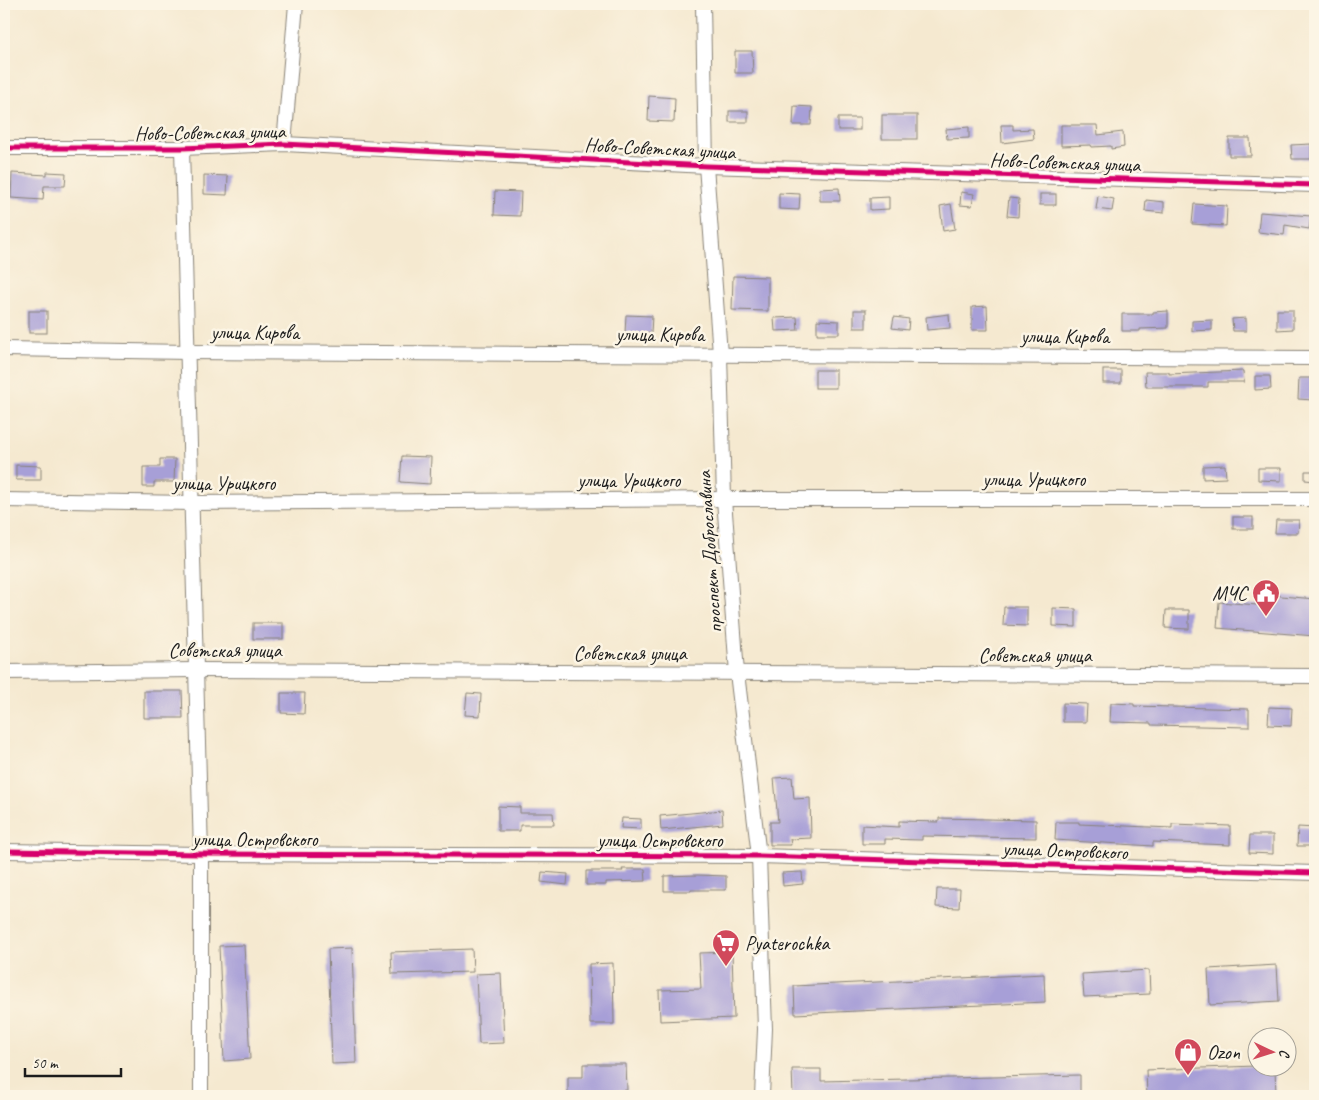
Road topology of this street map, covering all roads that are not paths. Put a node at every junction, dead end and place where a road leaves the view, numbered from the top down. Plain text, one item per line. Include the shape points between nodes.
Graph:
1 (296, 4) edge
2 (703, 4) edge
3 (284, 144) junction
4 (4, 148) edge
5 (182, 148) junction
6 (706, 166) junction
7 (1315, 185) edge
8 (4, 349) edge
9 (188, 352) junction
10 (720, 354) junction
11 (1315, 358) edge
12 (724, 499) junction
13 (1315, 499) edge
14 (4, 500) edge
15 (192, 503) junction
16 (196, 670) junction
17 (4, 672) edge
18 (737, 673) junction
19 (1315, 676) edge
20 (4, 851) edge
21 (201, 854) junction
22 (759, 856) junction
23 (1315, 874) edge
24 (201, 1096) edge
25 (762, 1096) edge

1 - 3 street
2 - 6 street, проспект Доброславина
3 - 5 street, Ново-Советская улица
3 - 6 street, Ново-Советская улица
4 - 5 street, Ново-Советская улица
5 - 9 street
6 - 7 street, Ново-Советская улица
6 - 10 street, проспект Доброславина
8 - 9 street, улица Кирова
9 - 10 street, улица Кирова
9 - 15 street
10 - 11 street, улица Кирова
10 - 12 street, проспект Доброславина
12 - 13 street, улица Урицкого
12 - 15 street, улица Урицкого
12 - 18 street, проспект Доброславина
14 - 15 street, улица Урицкого
15 - 16 street
16 - 17 street, Советская улица
16 - 18 street, Советская улица
16 - 21 street
18 - 19 street, Советская улица
18 - 22 street, проспект Доброславина
20 - 21 street, улица Островского
21 - 22 street, улица Островского
21 - 24 street
22 - 23 street, улица Островского
22 - 25 street, проспект Доброславина via 765,1029

